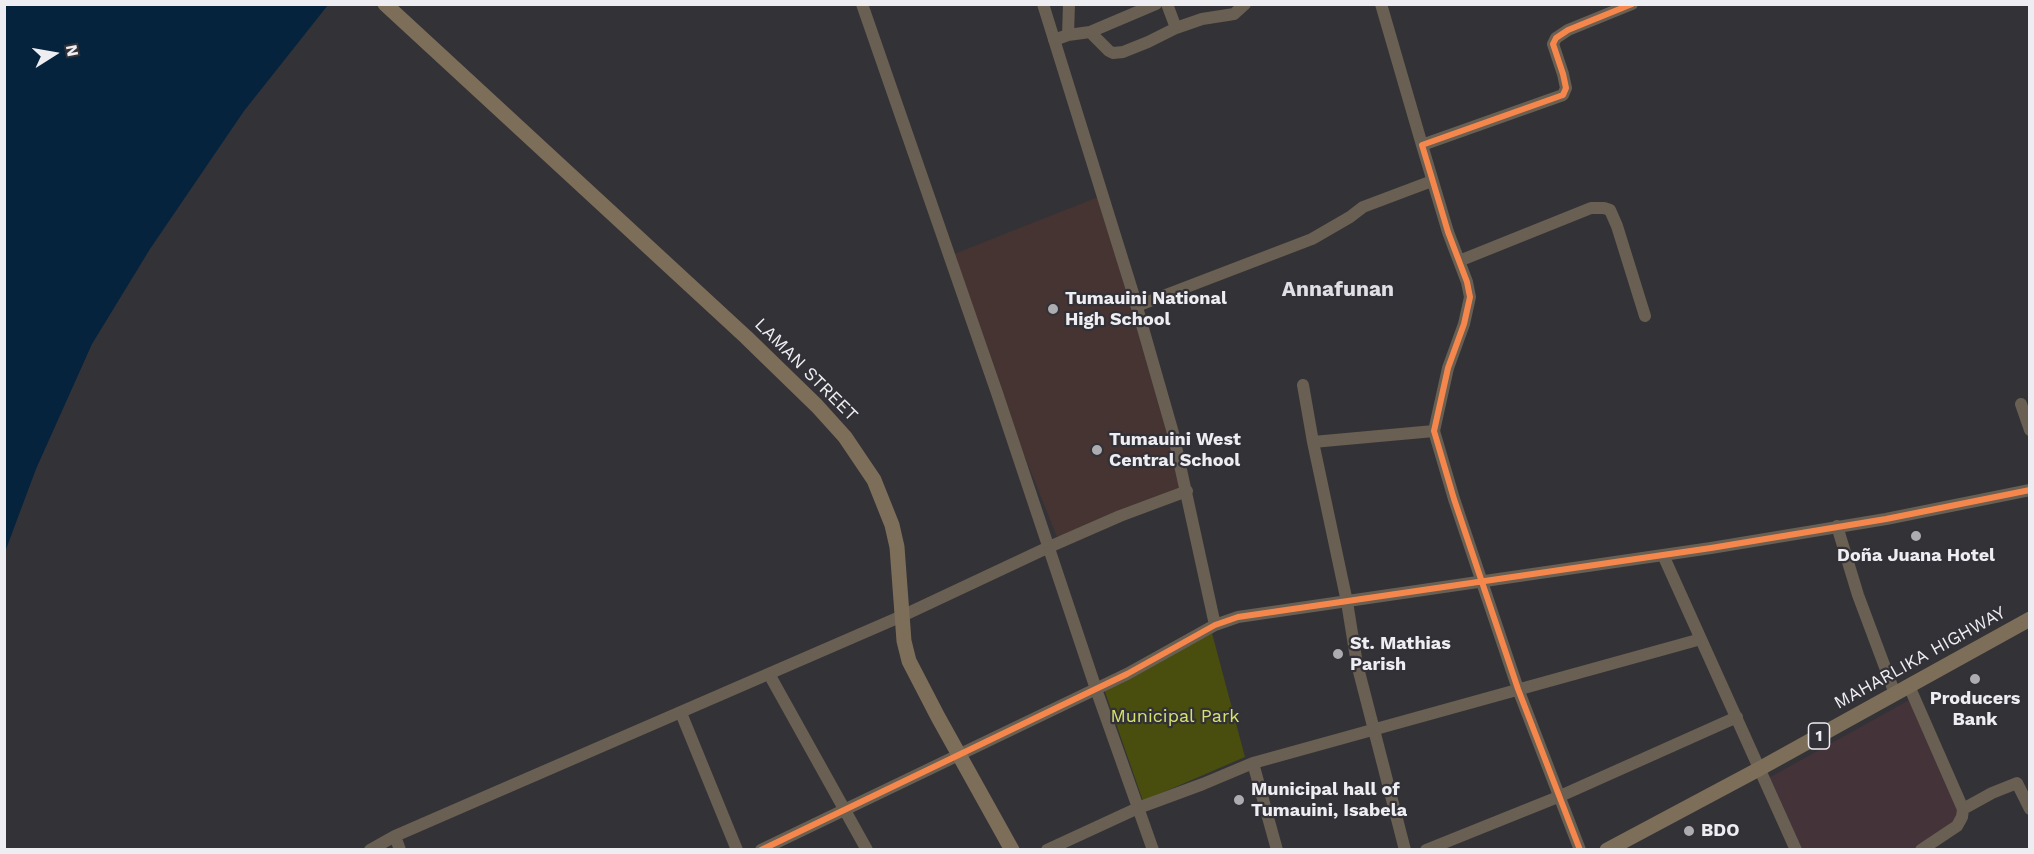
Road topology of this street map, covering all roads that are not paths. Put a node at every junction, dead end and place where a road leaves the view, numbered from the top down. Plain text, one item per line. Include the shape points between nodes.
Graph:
1 (385, 4) edge
2 (862, 4) edge
3 (1043, 4) edge
4 (1069, 4) edge
5 (1156, 4) edge
6 (1167, 4) edge
7 (1245, 4) edge
8 (1382, 4) edge
9 (1632, 4) edge
10 (1176, 28) junction
11 (1090, 32) junction
12 (1068, 35) junction
13 (1054, 40) junction
14 (1422, 146) junction
15 (1432, 181) junction
16 (1459, 261) junction
17 (1137, 306) junction
18 (1645, 316) dead end
19 (1303, 385) dead end
20 (2021, 404) dead end
21 (2030, 430) edge
22 (1434, 431) junction
23 (1313, 442) junction
24 (2030, 490) edge
25 (1186, 491) junction
26 (1837, 526) junction
27 (1049, 548) junction
28 (1663, 555) junction
29 (1481, 580) junction
30 (1347, 602) junction
31 (902, 616) junction
32 (2030, 619) edge
33 (1215, 625) junction
34 (1701, 639) junction
35 (769, 675) junction
36 (1096, 689) junction
37 (1518, 689) junction
38 (1902, 690) junction
39 (681, 713) junction
40 (1737, 717) junction
41 (1375, 730) junction
42 (958, 754) junction
43 (1253, 763) junction
44 (1759, 769) junction
45 (1558, 797) junction
46 (1138, 808) junction
47 (2030, 808) edge
48 (1963, 809) junction
49 (846, 810) junction
50 (394, 836) junction
51 (370, 849) edge
52 (400, 849) edge
53 (737, 849) edge
54 (761, 849) edge
55 (867, 849) edge
56 (1012, 849) edge
57 (1047, 849) edge
58 (1153, 849) edge
59 (1277, 849) edge
60 (1405, 849) edge
61 (1426, 849) edge
62 (1580, 849) edge
63 (1607, 849) edge
64 (1796, 849) edge
65 (1921, 849) edge

1 - 31 main road, LAMAN STREET via 831,420 862,459 885,503 897,547
2 - 27 street
3 - 13 street
4 - 12 street
5 - 11 street
6 - 10 street
7 - 10 street via 1234,14
8 - 14 street
9 - 14 street via 1556,38 1553,44 1566,88 1563,95
10 - 11 street via 1113,53
11 - 12 street
12 - 13 street
13 - 17 street
14 - 15 street
15 - 16 street
15 - 17 street via 1363,207 1312,239
16 - 18 street via 1591,208 1605,208 1610,210 1617,226
16 - 22 street via 1470,297
17 - 25 street
19 - 23 street
20 - 21 street
22 - 23 street
22 - 29 street
23 - 30 street
24 - 26 street
25 - 27 street
25 - 33 street
26 - 28 street
26 - 38 street via 1858,595
27 - 31 street
27 - 36 street
28 - 29 street
28 - 34 street
29 - 30 street
29 - 37 street
30 - 33 street via 1256,613
30 - 41 street via 1357,664
31 - 35 street
31 - 42 main road, LAMAN STREET via 909,661
32 - 38 main road, MAHARLIKA HIGHWAY / 1
33 - 36 street
34 - 37 street
34 - 40 street
35 - 39 street
35 - 49 street
36 - 42 street
36 - 46 street
37 - 41 street
37 - 45 street
38 - 44 main road, MAHARLIKA HIGHWAY / 1
38 - 48 street
39 - 50 street
39 - 53 street
40 - 44 street
40 - 45 street
41 - 43 street
41 - 60 street
42 - 49 street
42 - 56 main road, LAMAN STREET
43 - 46 street
43 - 59 street
44 - 63 main road, MAHARLIKA HIGHWAY / 1
44 - 64 street
45 - 61 street
45 - 62 street
46 - 57 street
46 - 58 street
47 - 48 street via 2017,783
48 - 65 street via 1957,826
49 - 54 street
49 - 55 street
50 - 51 street
50 - 52 street

